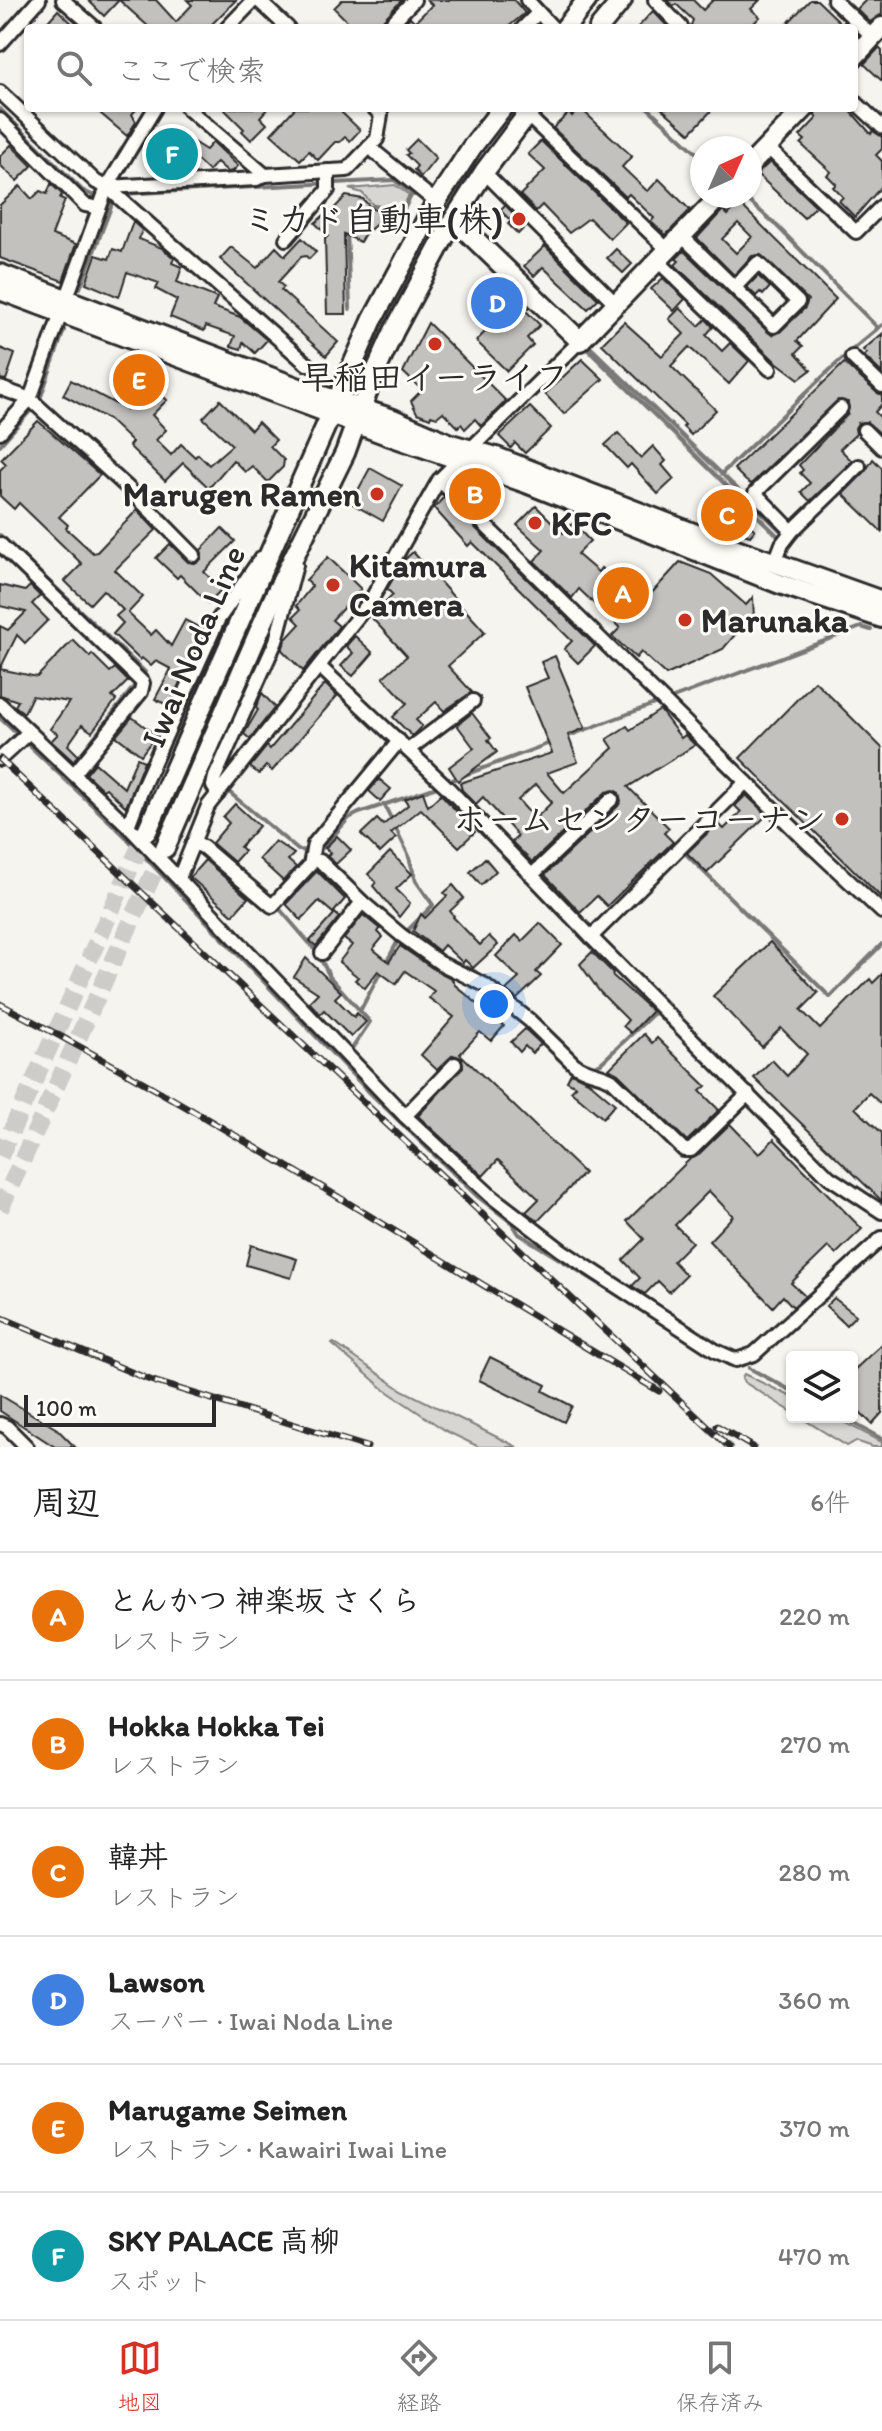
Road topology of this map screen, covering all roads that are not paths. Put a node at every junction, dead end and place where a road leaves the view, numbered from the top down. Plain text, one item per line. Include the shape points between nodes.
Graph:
1 (39, 0) edge
2 (63, 0) edge
3 (256, 0) edge
4 (414, 0) edge
5 (527, 0) edge
6 (587, 0) edge
7 (622, 0) edge
8 (655, 0) edge
9 (834, 0) edge
10 (538, 13) junction
11 (90, 24) edge
12 (231, 24) edge
13 (283, 24) edge
14 (391, 24) edge
15 (527, 24) edge
16 (549, 24) edge
17 (568, 24) edge
18 (602, 24) edge
19 (678, 24) edge
20 (878, 32) edge
21 (0, 44) edge
22 (858, 53) edge
23 (1, 94) edge
24 (858, 105) edge
25 (153, 112) edge
26 (192, 112) edge
27 (378, 112) edge
28 (499, 112) edge
29 (529, 112) edge
30 (531, 112) edge
31 (801, 112) edge
32 (13, 121) edge
33 (882, 127) edge
34 (369, 147) junction
35 (767, 147) junction
36 (44, 150) junction
37 (762, 152) edge
38 (484, 172) junction
39 (265, 175) junction
40 (328, 180) junction
41 (109, 190) junction
42 (436, 202) junction
43 (100, 206) junction
44 (882, 206) edge
45 (709, 208) edge
46 (454, 219) junction
47 (682, 236) junction
48 (286, 239) dead end
49 (663, 256) junction
50 (0, 274) edge
51 (735, 287) junction
52 (0, 290) edge
53 (616, 304) junction
54 (65, 305) junction
55 (580, 341) junction
56 (852, 357) dead end
57 (307, 364) dead end
58 (770, 369) dead end
59 (882, 386) edge
60 (0, 388) edge
61 (30, 399) junction
62 (334, 407) junction
63 (841, 408) dead end
64 (359, 416) junction
65 (864, 430) dead end
66 (0, 432) edge
67 (882, 448) edge
68 (463, 454) junction
69 (859, 466) dead end
70 (439, 480) junction
71 (660, 526) junction
72 (792, 531) junction
73 (714, 541) junction
74 (0, 544) edge
75 (272, 544) junction
76 (299, 550) junction
77 (194, 555) dead end
78 (775, 562) junction
79 (780, 584) junction
80 (882, 601) edge
81 (882, 618) edge
82 (319, 666) junction
83 (473, 701) dead end
84 (0, 704) edge
85 (25, 736) junction
86 (403, 746) junction
87 (0, 759) edge
88 (74, 774) junction
89 (746, 782) junction
90 (218, 794) junction
91 (612, 799) dead end
92 (128, 826) junction
93 (147, 831) tunnel mouth
94 (193, 843) junction
95 (165, 848) tunnel mouth
96 (314, 856) junction
97 (532, 875) junction
98 (179, 878) junction
99 (362, 902) junction
100 (882, 912) edge
101 (591, 937) junction
102 (322, 953) dead end
103 (455, 1064) dead end
104 (748, 1094) junction
105 (405, 1116) junction
106 (882, 1212) edge
107 (882, 1238) edge
108 (0, 1424) edge
109 (27, 1447) edge

1 - 21 street
2 - 11 street
3 - 12 street
3 - 13 street
4 - 14 street
5 - 10 street
6 - 17 main road
7 - 18 main road
8 - 19 street
9 - 20 street
10 - 15 street
10 - 16 street
20 - 22 main road
23 - 32 street
24 - 33 street
25 - 41 street
26 - 39 street
27 - 34 street via 377,139
28 - 42 main road, Iwai Noda Line
29 - 38 main road, Iwai Noda Line
30 - 49 street
31 - 35 main road
32 - 36 street
32 - 36 street
34 - 40 street via 347,170
34 - 42 street
35 - 37 main road
35 - 44 street via 856,232
36 - 41 street
36 - 43 street via 85,205
38 - 46 main road, Iwai Noda Line
38 - 53 street
39 - 40 street
39 - 41 street
40 - 48 street
41 - 43 street
41 - 57 street
42 - 62 main road, Iwai Noda Line via 380,305
43 - 54 street
45 - 47 main road
46 - 55 main road
46 - 64 main road, Iwai Noda Line via 394,331
47 - 49 main road
47 - 51 street
49 - 53 main road
49 - 58 street
50 - 54 main road
51 - 51 street via 774,326 798,302 758,263
52 - 54 main road
53 - 55 main road
54 - 61 street
54 - 62 main road
55 - 68 street
56 - 59 street
60 - 61 street
61 - 66 street
61 - 77 street
62 - 64 main road
62 - 75 main road, Iwai Noda Line
63 - 72 street via 755,493
64 - 68 main road
64 - 76 main road, Iwai Noda Line
65 - 67 street
68 - 70 street
68 - 71 main road
69 - 72 street
70 - 82 street via 377,592
70 - 89 street
71 - 73 main road
71 - 79 main road
72 - 78 street
73 - 78 main road
73 - 79 main road via 742,560 783,576
74 - 88 street via 143,683
75 - 92 street via 218,620
75 - 93 main road, Iwai Noda Line
76 - 90 street via 276,641 215,777
76 - 95 main road, Iwai Noda Line
78 - 80 main road
79 - 81 main road
82 - 86 street
82 - 90 street
83 - 86 street
84 - 85 street
85 - 87 street
85 - 88 street
86 - 96 street via 314,844
86 - 97 street
88 - 92 street
89 - 100 street
89 - 101 street
90 - 94 street
91 - 97 street
92 - 98 street
94 - 96 street via 272,906
94 - 98 street
96 - 99 street
97 - 101 street
98 - 105 street
99 - 102 street
99 - 104 street via 440,963 485,985 581,1070 612,1080 684,1150 691,1150
101 - 104 street
103 - 105 street
104 - 106 street via 829,1177
105 - 107 street via 491,1196 561,1250 736,1360 754,1354
108 - 109 street

